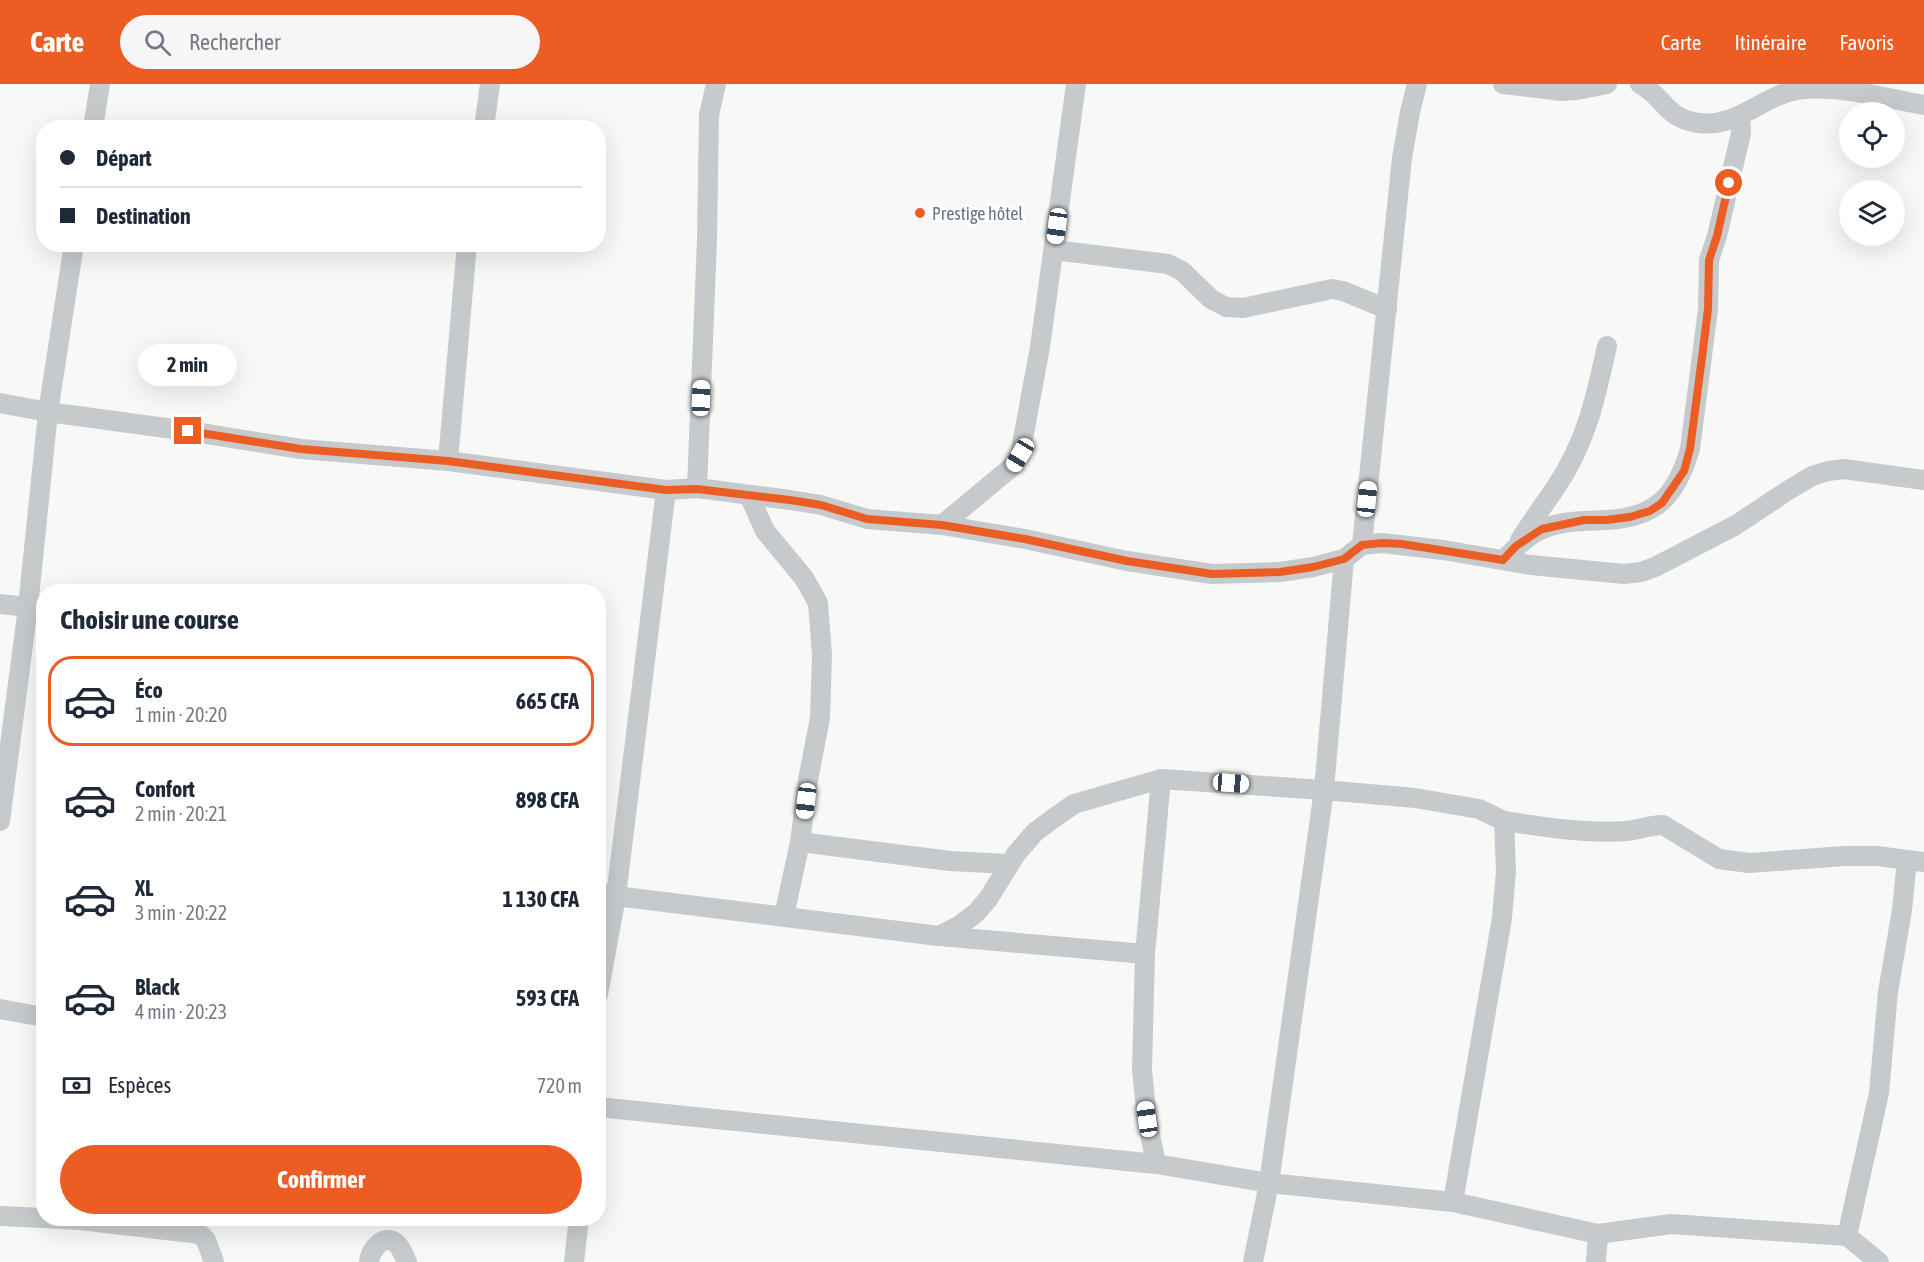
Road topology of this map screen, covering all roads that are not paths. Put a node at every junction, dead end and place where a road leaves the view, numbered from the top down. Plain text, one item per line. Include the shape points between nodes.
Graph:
1 (100, 84) edge
2 (490, 84) edge
3 (716, 84) edge
4 (1076, 84) edge
5 (1417, 84) edge
6 (1503, 84) edge
7 (1607, 84) edge
8 (1640, 84) edge
9 (1779, 90) edge
10 (1924, 105) edge
11 (1740, 116) junction
12 (94, 120) edge
13 (485, 120) edge
14 (1053, 250) junction
15 (73, 252) edge
16 (466, 252) edge
17 (1387, 309) junction
18 (1607, 345) dead end
19 (0, 403) edge
20 (48, 412) junction
21 (448, 461) junction
22 (1924, 480) edge
23 (697, 489) junction
24 (666, 490) junction
25 (749, 495) junction
26 (942, 525) junction
27 (1362, 545) junction
28 (1510, 553) junction
29 (1344, 559) junction
30 (0, 604) edge
31 (32, 618) edge
32 (1161, 779) junction
33 (1324, 790) junction
34 (0, 821) edge
35 (1504, 821) junction
36 (800, 842) junction
37 (1916, 861) edge
38 (1008, 864) junction
39 (607, 894) edge
40 (784, 916) junction
41 (939, 936) junction
42 (1145, 954) junction
43 (0, 1009) edge
44 (36, 1016) edge
45 (606, 1108) edge
46 (1156, 1164) junction
47 (1269, 1183) junction
48 (1453, 1202) junction
49 (0, 1216) edge
50 (36, 1218) edge
51 (131, 1226) edge
52 (578, 1226) edge
53 (1598, 1234) junction
54 (1847, 1236) junction
55 (214, 1262) edge
56 (369, 1262) edge
57 (407, 1262) edge
58 (574, 1262) edge
59 (1253, 1262) edge
60 (1596, 1262) edge
61 (1879, 1262) edge

1 - 12 street
2 - 13 street
3 - 23 street via 710,115
4 - 14 street
5 - 17 street via 1402,158
6 - 7 street via 1562,91
8 - 11 street via 1679,118 1714,124
9 - 10 street via 1849,91
9 - 11 street
11 - 28 street via 1741,133 1709,260 1708,309 1684,471 1662,503 1650,511 1542,529
14 - 17 street via 1168,264 1226,307 1243,308 1332,289
14 - 26 street via 1020,455 1013,466
15 - 20 street
16 - 21 street
17 - 27 street
18 - 28 street via 1588,424 1575,455
19 - 20 street
20 - 21 street via 301,449
20 - 31 street
21 - 24 street
22 - 28 street via 1844,469 1812,476 1736,525 1641,572 1624,574 1531,565
23 - 24 street
23 - 25 street
24 - 39 street
25 - 26 street via 821,505 867,519
25 - 36 street via 765,531 804,578 818,603 822,655 820,718
26 - 29 street via 1212,574 1280,572
27 - 28 street via 1402,544
27 - 29 street
29 - 33 street
30 - 31 street
31 - 34 street
32 - 33 street
32 - 38 street via 1074,804 1035,832
32 - 42 street
33 - 35 street via 1464,805
33 - 47 street
35 - 37 street via 1604,831 1663,825 1719,859 1749,863 1845,856
35 - 48 street via 1506,872 1502,918
36 - 38 street via 950,861
36 - 40 street
37 - 54 street via 1902,910 1888,992 1880,1094
38 - 41 street via 976,913
39 - 40 street
40 - 41 street
41 - 42 street
42 - 46 street via 1142,1070
43 - 44 street
45 - 46 street
46 - 47 street
47 - 48 street
47 - 59 street
48 - 53 street
49 - 50 street
51 - 55 street via 200,1234
52 - 58 street
53 - 54 street via 1671,1224
53 - 60 street
54 - 61 street
56 - 57 street via 377,1244 387,1240 401,1249

